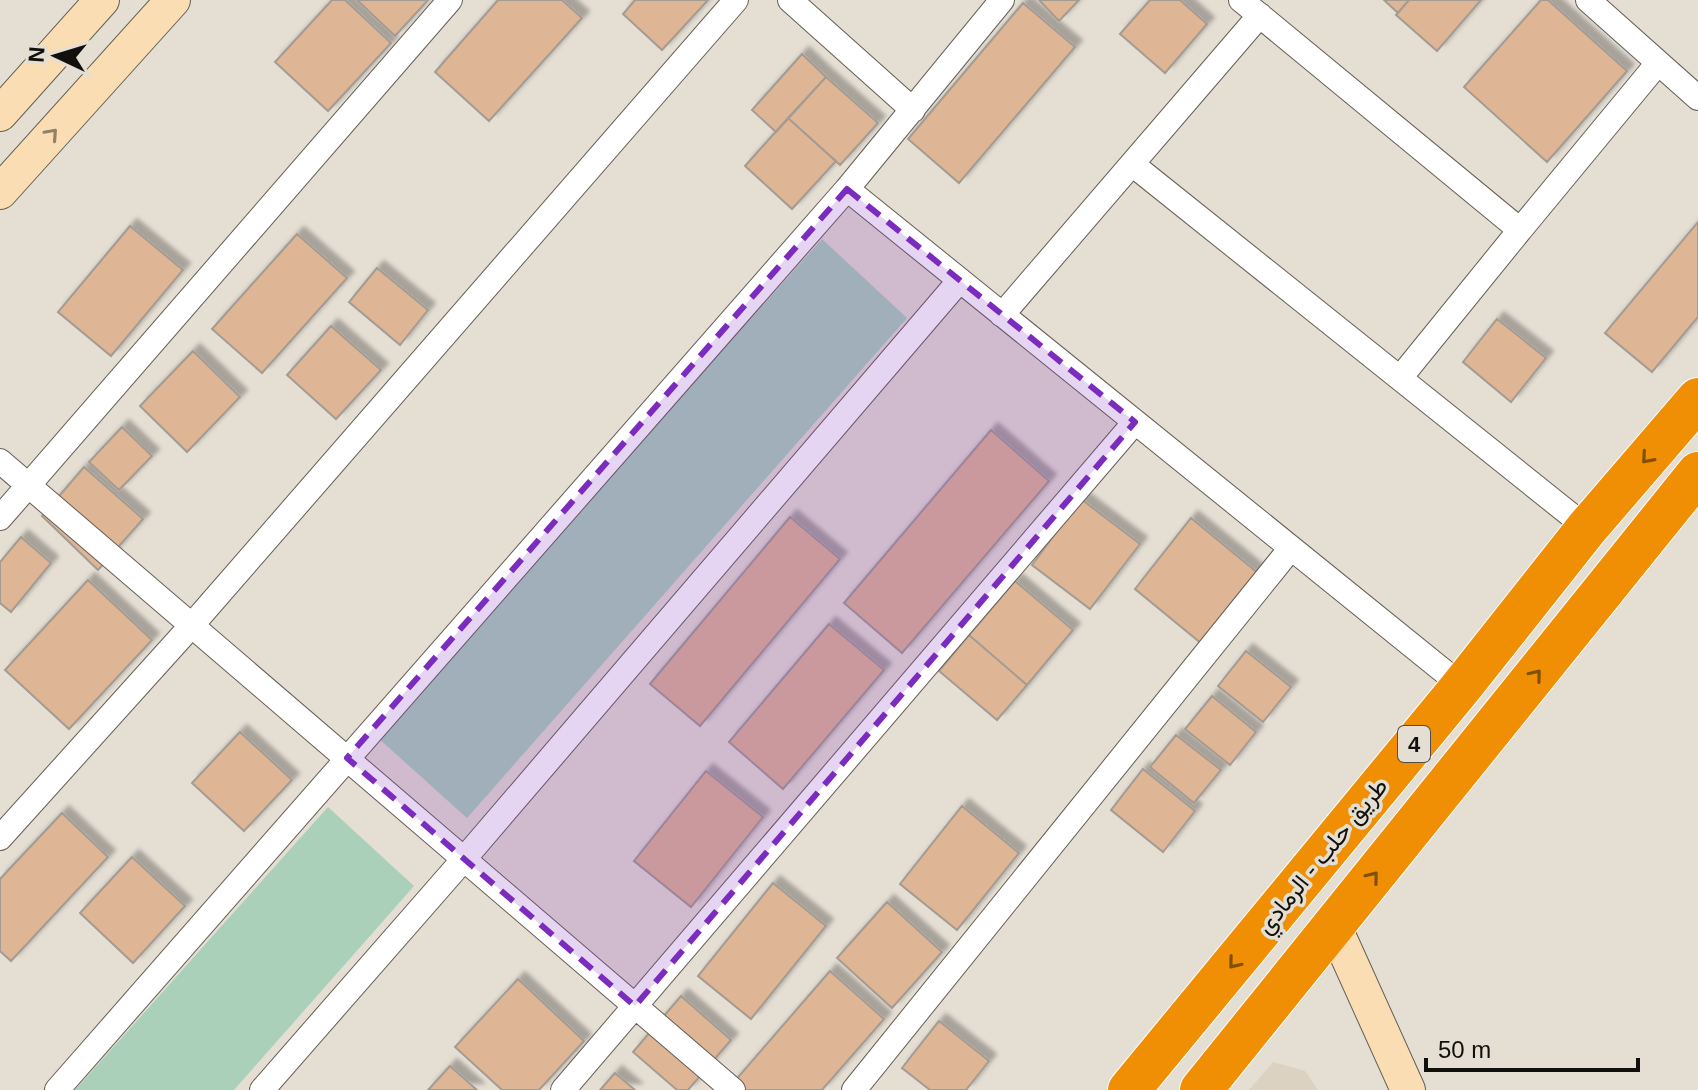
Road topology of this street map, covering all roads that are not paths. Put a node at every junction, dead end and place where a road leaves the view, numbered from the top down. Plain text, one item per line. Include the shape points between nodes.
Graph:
1 (102, 0) edge
2 (173, 0) edge
3 (450, 0) edge
4 (736, 0) edge
5 (790, 0) edge
6 (1002, 0) edge
7 (1588, 0) edge
8 (1251, 8) edge
9 (1658, 63) junction
10 (1698, 98) edge
11 (913, 110) junction
12 (0, 114) edge
13 (1132, 164) junction
14 (847, 189) junction
15 (0, 192) edge
16 (1520, 230) junction
17 (960, 280) junction
18 (1002, 315) junction
19 (1400, 378) junction
20 (1698, 399) edge
21 (1135, 422) junction
22 (0, 461) edge
23 (1698, 473) edge
24 (29, 485) junction
25 (0, 518) edge
26 (1587, 528) junction
27 (1291, 548) junction
28 (192, 625) junction
29 (1462, 686) junction
30 (347, 758) junction
31 (0, 838) edge
32 (464, 859) junction
33 (1334, 926) junction
34 (635, 1006) junction
35 (57, 1090) edge
36 (262, 1090) edge
37 (563, 1090) edge
38 (733, 1090) edge
39 (854, 1090) edge
40 (1129, 1090) edge
41 (1201, 1090) edge
42 (1408, 1090) edge

1 - 12 street
15 -> 2 street
3 - 24 street
4 - 28 street
5 - 11 street
6 - 11 street
7 - 9 street
8 - 13 street
8 - 16 street
9 - 10 street
9 - 16 street
11 - 14 street
13 - 18 street
13 - 19 street
14 - 17 street
14 - 30 street
16 - 19 street
17 - 18 street
17 - 32 street
18 - 21 street
19 - 26 street
20 -> 26 highway, طريق حلب - الرمادي / 4
21 - 27 street
21 - 34 street
22 - 24 street
33 -> 23 highway, 4
24 - 25 street
24 - 28 street
26 - 29 highway, طريق حلب - الرمادي / 4
27 - 29 street
27 - 39 street
28 - 30 street
28 - 31 street
29 -> 40 highway, طريق حلب - الرمادي / 4
30 - 32 street
30 - 35 street
32 - 34 street
32 - 36 street
33 - 41 highway, 4
33 - 42 street
34 - 37 street
34 - 38 street

